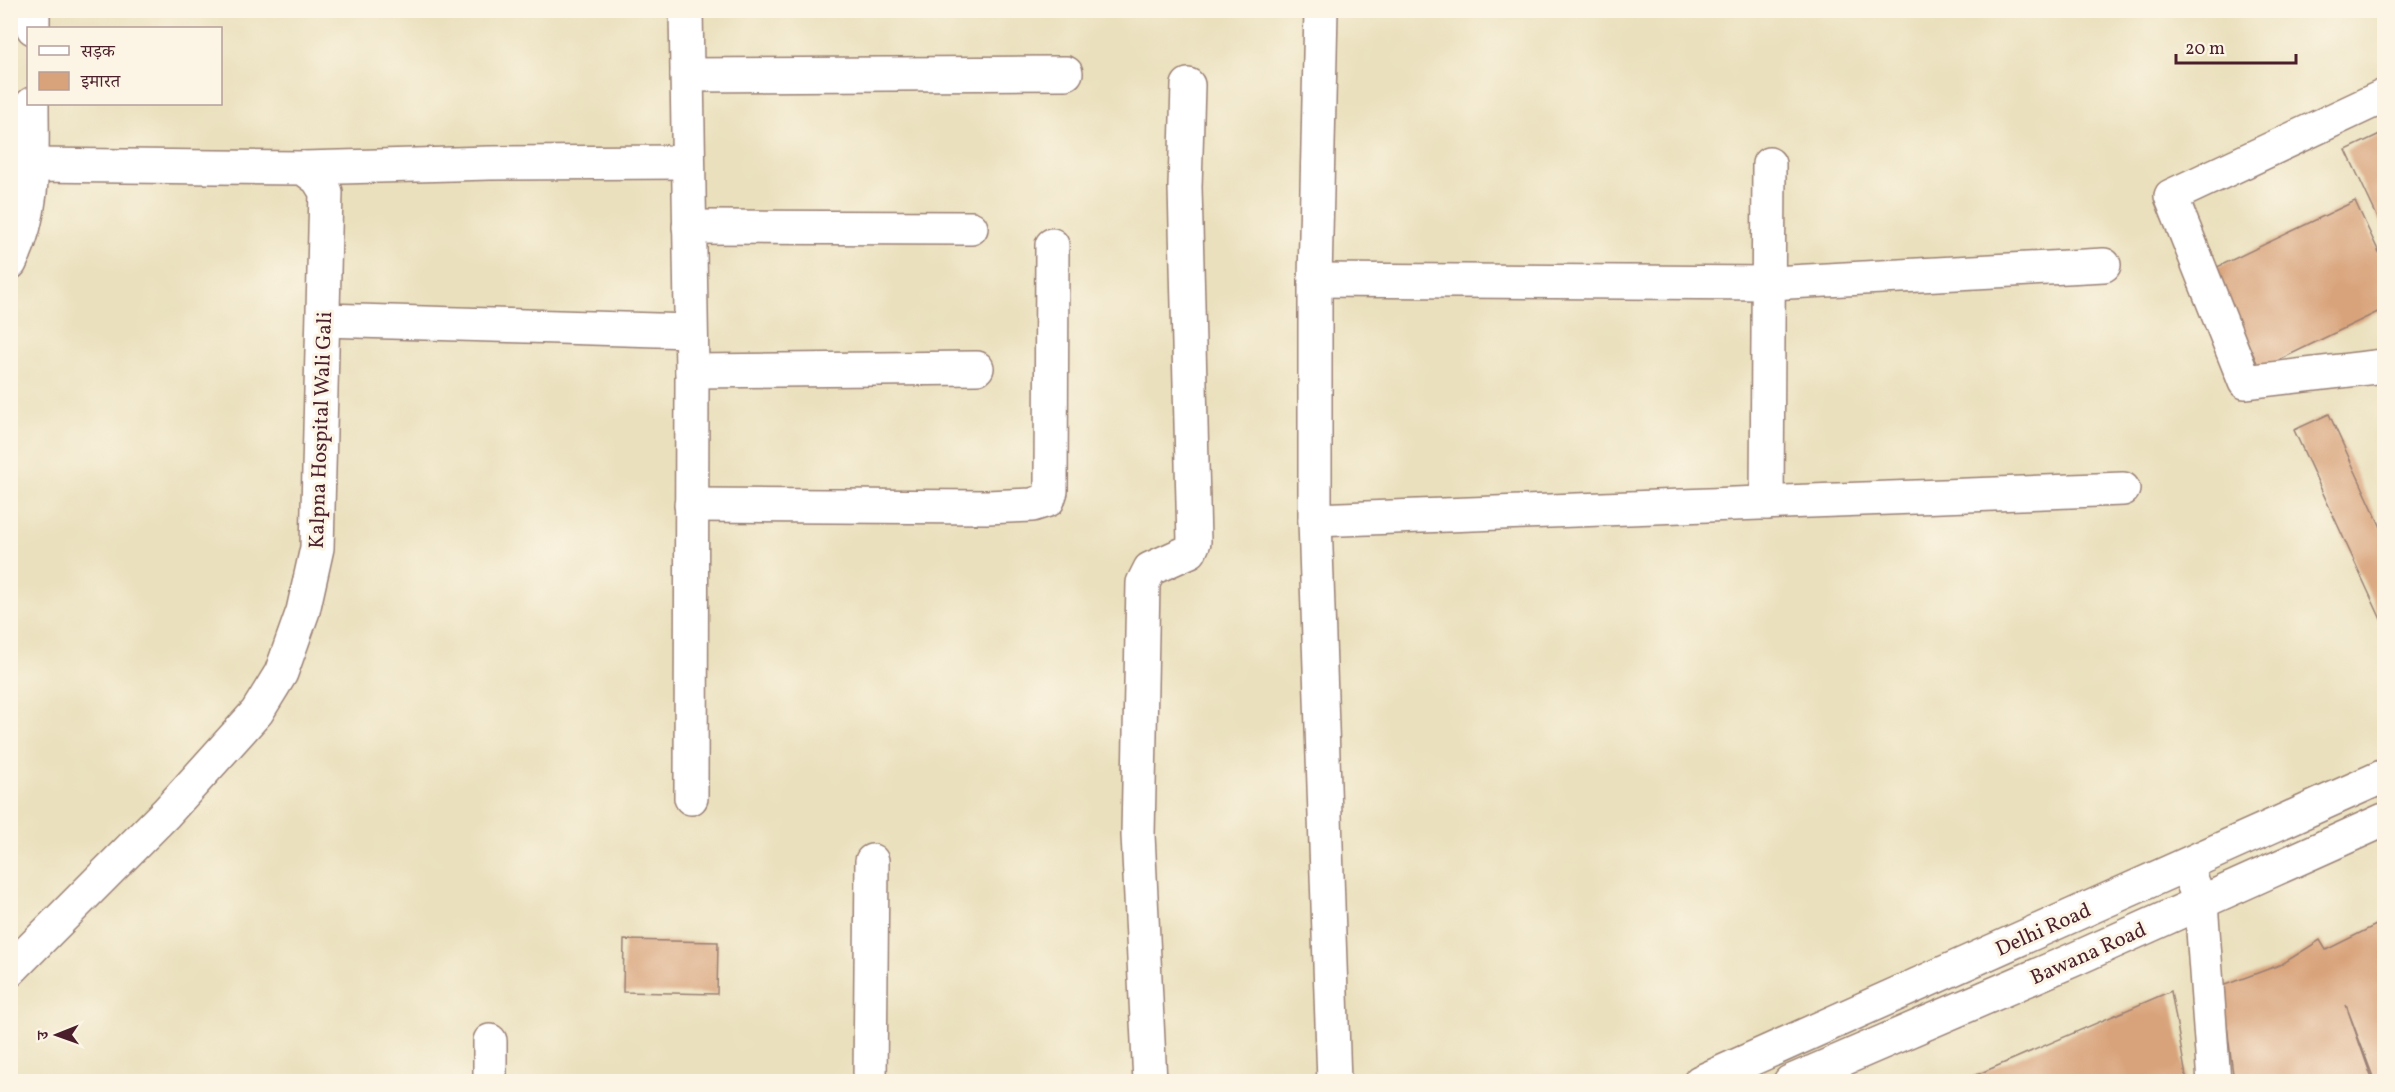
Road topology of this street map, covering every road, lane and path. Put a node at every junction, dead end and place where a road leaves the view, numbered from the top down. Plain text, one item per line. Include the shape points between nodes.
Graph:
1 (33, 10) edge
2 (686, 10) edge
3 (1321, 10) edge
4 (33, 27) edge
5 (1066, 74) dead end
6 (687, 75) junction
7 (1188, 85) dead end
8 (2385, 96) edge
9 (32, 105) edge
10 (688, 162) junction
11 (1769, 164) dead end
12 (32, 165) junction
13 (303, 168) junction
14 (688, 227) junction
15 (971, 228) dead end
16 (1052, 245) dead end
17 (10, 263) edge
18 (2104, 265) dead end
19 (1315, 280) junction
20 (1770, 283) junction
21 (324, 320) junction
22 (690, 331) junction
23 (2385, 366) edge
24 (977, 368) dead end
25 (692, 371) junction
26 (2124, 489) dead end
27 (1767, 503) junction
28 (691, 505) junction
29 (1315, 520) junction
30 (2385, 776) edge
31 (691, 798) dead end
32 (2385, 820) edge
33 (872, 861) dead end
34 (2186, 866) junction
35 (2201, 903) junction
36 (10, 970) edge
37 (490, 1041) dead end
38 (490, 1082) edge
39 (870, 1082) edge
40 (1150, 1082) edge
41 (1334, 1082) edge
42 (1700, 1082) edge
43 (1790, 1082) edge
44 (2214, 1082) edge

1 - 4 street
2 - 6 street
3 - 19 street
5 - 6 street
6 - 10 street
7 - 40 street via 1185,187 1194,542 1185,555 1150,569 1143,583 1138,835
8 - 23 street via 2171,196 2245,382
9 - 12 street
10 - 13 street
10 - 14 street
11 - 20 street
12 - 13 street
12 - 17 street via 31,203 22,240
13 - 21 street, Kalpna Hospital Wali Gali via 318,179 326,192
14 - 15 street
14 - 22 street
16 - 28 street via 1048,500 1032,505 987,507
18 - 20 street
19 - 20 street
19 - 29 street
20 - 27 street
21 - 22 street
21 - 36 street, Kalpna Hospital Wali Gali via 317,548 303,611 281,673 256,712 166,813
22 - 25 street
24 - 25 street
25 - 28 street
26 - 27 street
27 - 29 street
28 - 31 street
29 - 41 street
30 - 34 street, Delhi Road
32 - 35 street, Bawana Road
33 - 39 street
34 - 35 street
34 - 42 street, Delhi Road
35 - 43 street, Bawana Road
35 - 44 street
37 - 38 street

